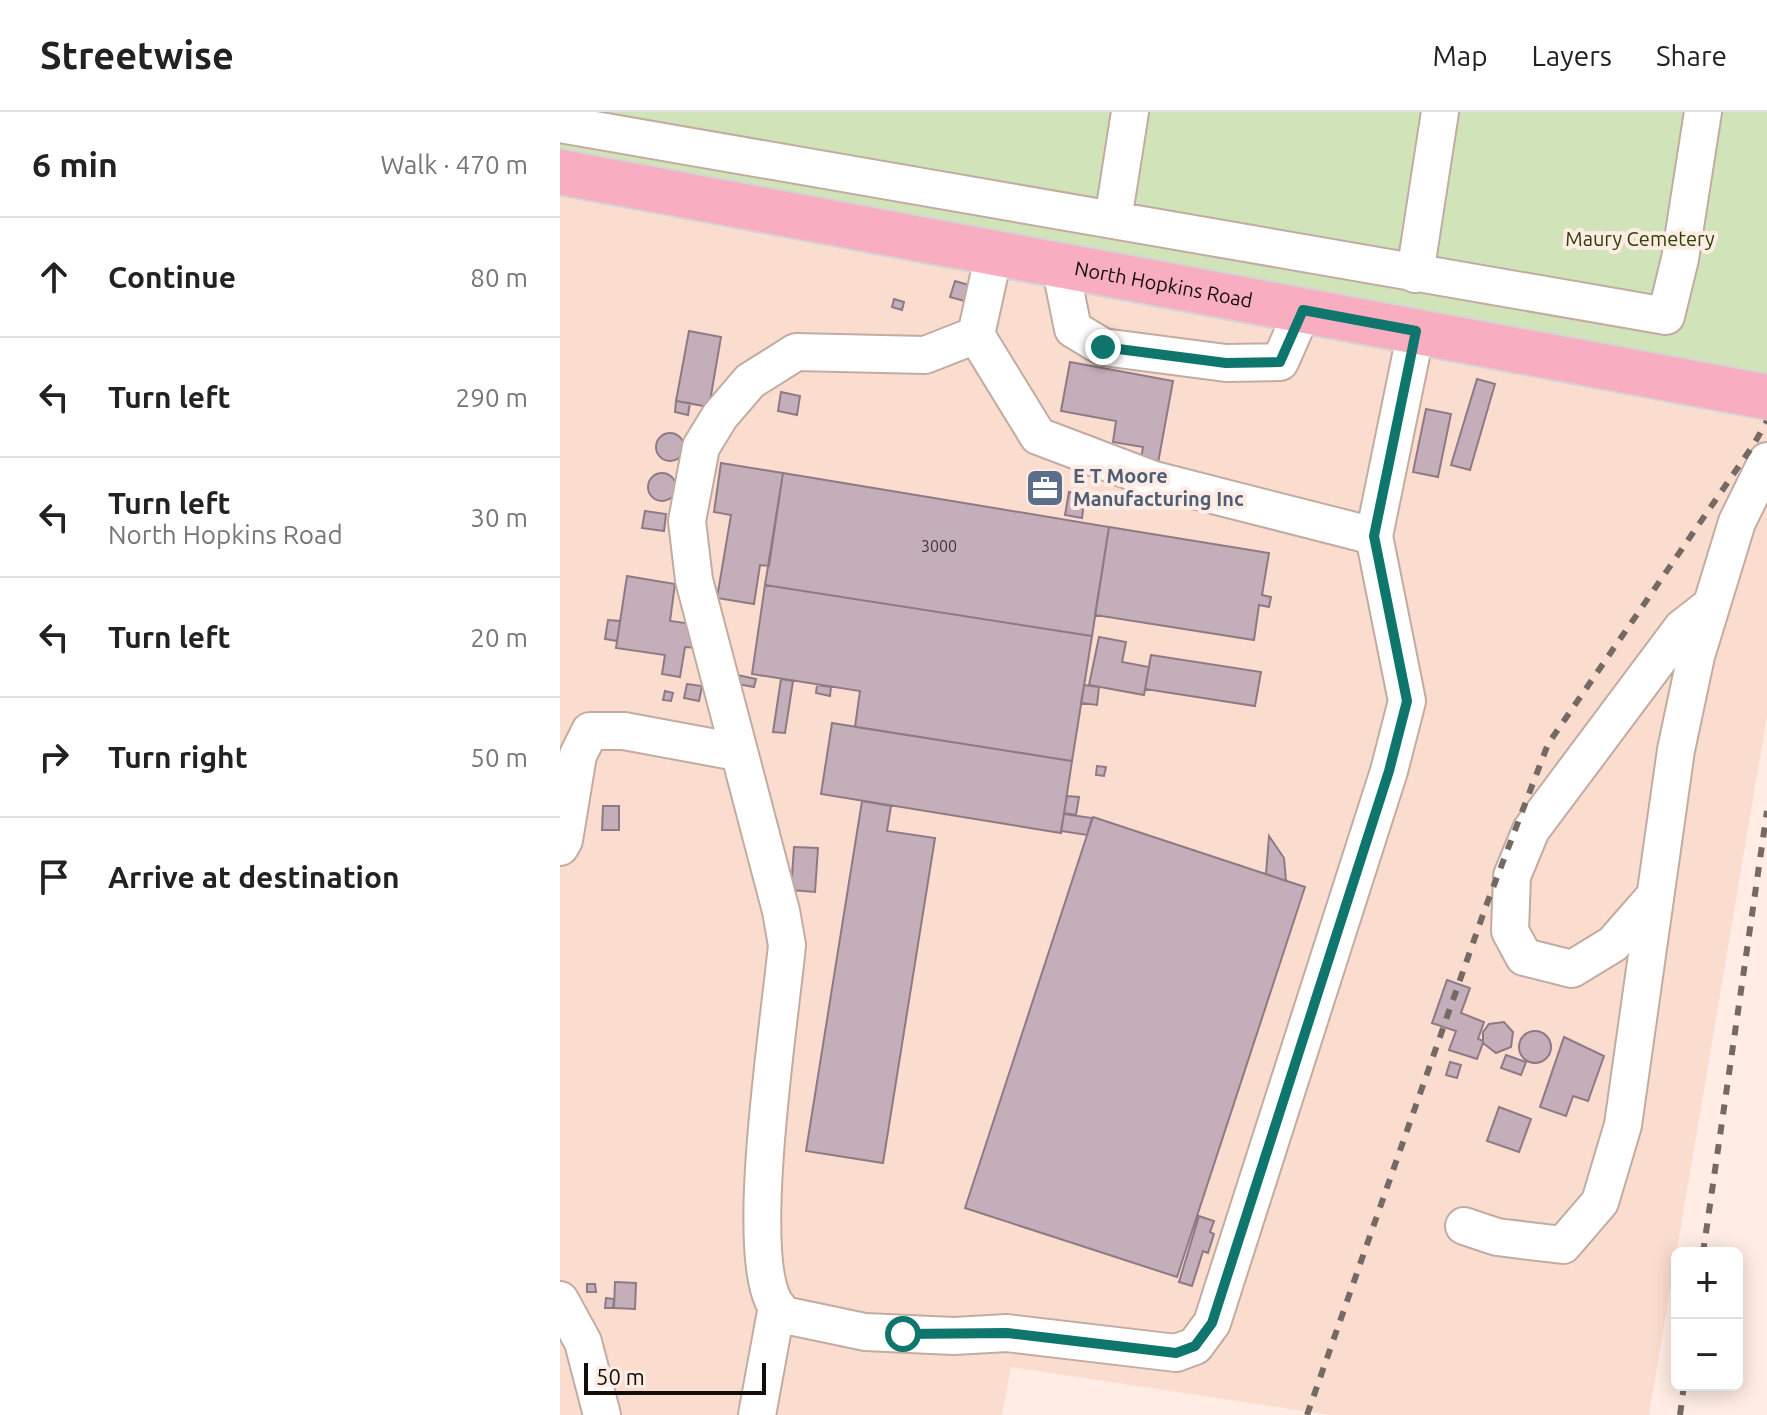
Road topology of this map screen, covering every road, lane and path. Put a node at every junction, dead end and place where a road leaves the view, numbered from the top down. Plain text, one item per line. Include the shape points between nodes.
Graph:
1 (1130, 112) edge
2 (1440, 112) edge
3 (1703, 112) edge
4 (608, 122) edge
5 (560, 124) edge
6 (560, 172) edge
7 (1113, 220) junction
8 (994, 253) junction
9 (1060, 265) junction
10 (1415, 274) junction
11 (1303, 310) junction
12 (1416, 331) junction
13 (976, 335) junction
14 (1767, 397) edge
15 (1767, 461) edge
16 (1374, 536) junction
17 (1710, 606) junction
18 (737, 752) junction
19 (560, 847) edge
20 (1655, 896) junction
21 (1464, 1226) dead end
22 (560, 1300) edge
23 (777, 1306) junction
24 (602, 1415) edge
25 (757, 1415) edge

1 - 7 lane
2 - 10 lane
3 - 10 lane via 1666,316
4 - 5 lane
4 - 7 lane
6 - 8 main road, North Hopkins Road
7 - 10 lane
8 - 9 main road, North Hopkins Road
8 - 13 lane
9 - 11 main road, North Hopkins Road
9 - 11 lane via 1073,329 1103,347 1226,363 1280,362
11 - 12 main road, North Hopkins Road
12 - 14 main road, North Hopkins Road
12 - 16 lane
13 - 16 lane via 1038,436 1154,480
13 - 18 lane via 925,355 796,352 750,381 701,447 687,521 694,580
15 - 17 lane via 1737,522
16 - 23 lane via 1407,701 1217,1308 1195,1346 1176,1353 1007,1333 865,1332 784,1315
17 - 20 lane via 1676,750
17 - 20 lane via 1682,628 1531,830 1512,876 1510,931 1524,957 1572,969 1613,944
18 - 19 lane via 624,731 590,731 578,755
18 - 23 lane via 787,945 764,1191 768,1282
20 - 21 lane via 1623,1125 1600,1202 1563,1245 1497,1237
22 - 24 lane via 583,1342
23 - 25 lane

